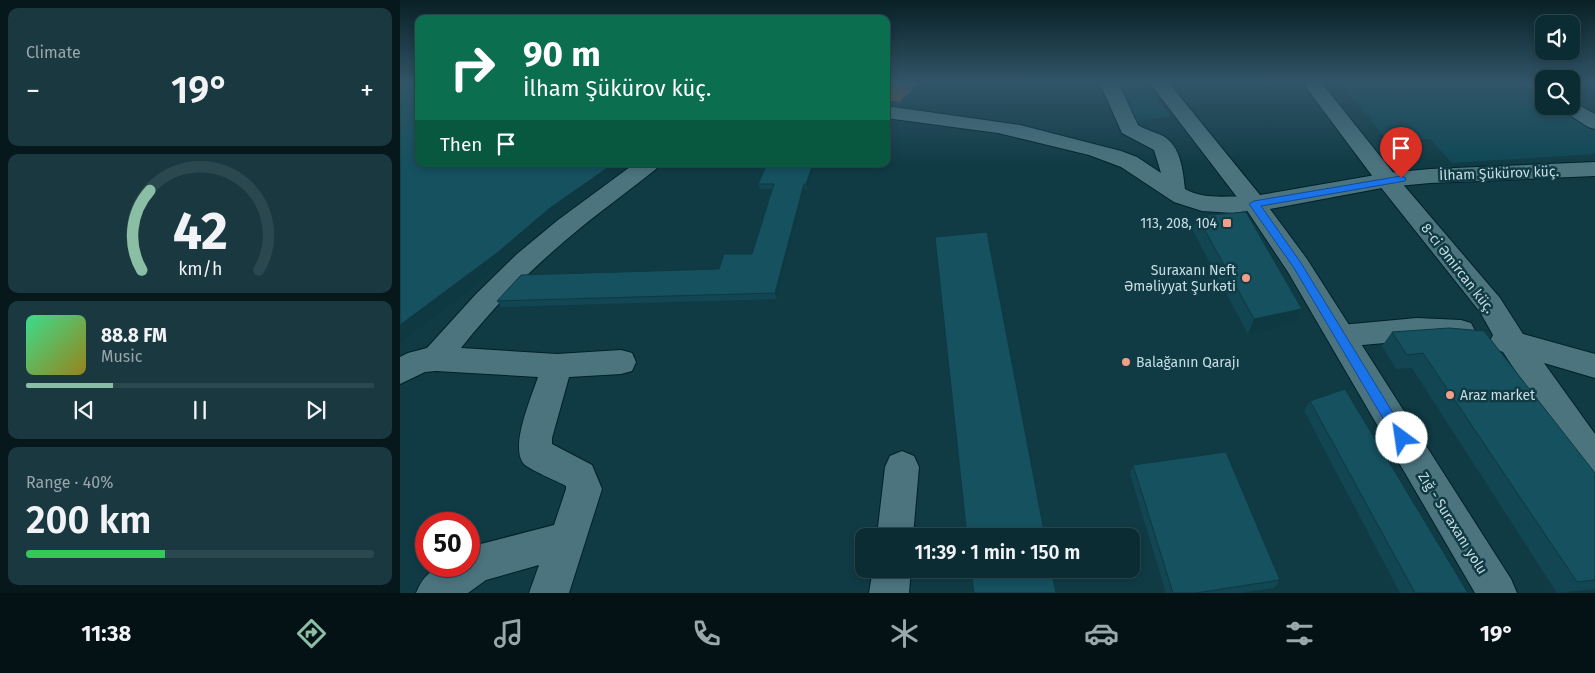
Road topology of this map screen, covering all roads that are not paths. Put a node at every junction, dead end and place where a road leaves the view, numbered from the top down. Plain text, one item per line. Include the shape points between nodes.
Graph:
1 (1121, 110) edge
2 (1180, 110) edge
3 (1332, 110) edge
4 (890, 113) edge
5 (1580, 113) edge
6 (1595, 123) edge
7 (644, 167) edge
8 (1595, 169) edge
9 (1387, 180) junction
10 (1174, 193) junction
11 (1254, 204) junction
12 (1341, 336) junction
13 (1512, 342) junction
14 (436, 358) junction
15 (621, 362) dead end
16 (557, 366) junction
17 (1595, 366) edge
18 (400, 372) edge
19 (1595, 462) edge
20 (902, 467) dead end
21 (896, 528) edge
22 (566, 540) junction
23 (891, 578) edge
24 (436, 593) edge
25 (548, 593) edge
26 (889, 593) edge
27 (1496, 593) edge

1 - 10 street via 1129,129 1156,140 1165,149
2 - 11 street, Zığ - Suraxanı yolu
3 - 9 street, 8-ci Əmircan küç.
4 - 10 street, İlham Şükürov küç. via 1011,130 1062,141 1127,162
5 - 6 street
7 - 14 street via 540,248 485,302
8 - 9 street, İlham Şükürov küç. via 1472,172
9 - 11 street, İlham Şükürov küç.
9 - 13 street, 8-ci Əmircan küç. via 1490,305
10 - 11 street, İlham Şükürov küç. via 1189,201
11 - 12 street, Zığ - Suraxanı yolu via 1298,266
12 - 13 street via 1416,329 1463,331
12 - 27 street, Zığ - Suraxanı yolu
13 - 17 street
13 - 19 street, 8-ci Əmircan küç.
14 - 16 street
14 - 18 street via 419,361
15 - 16 street
16 - 22 street via 535,438 536,454 580,476 584,489
20 - 21 street
22 - 24 street via 477,563
22 - 25 street
23 - 26 street

